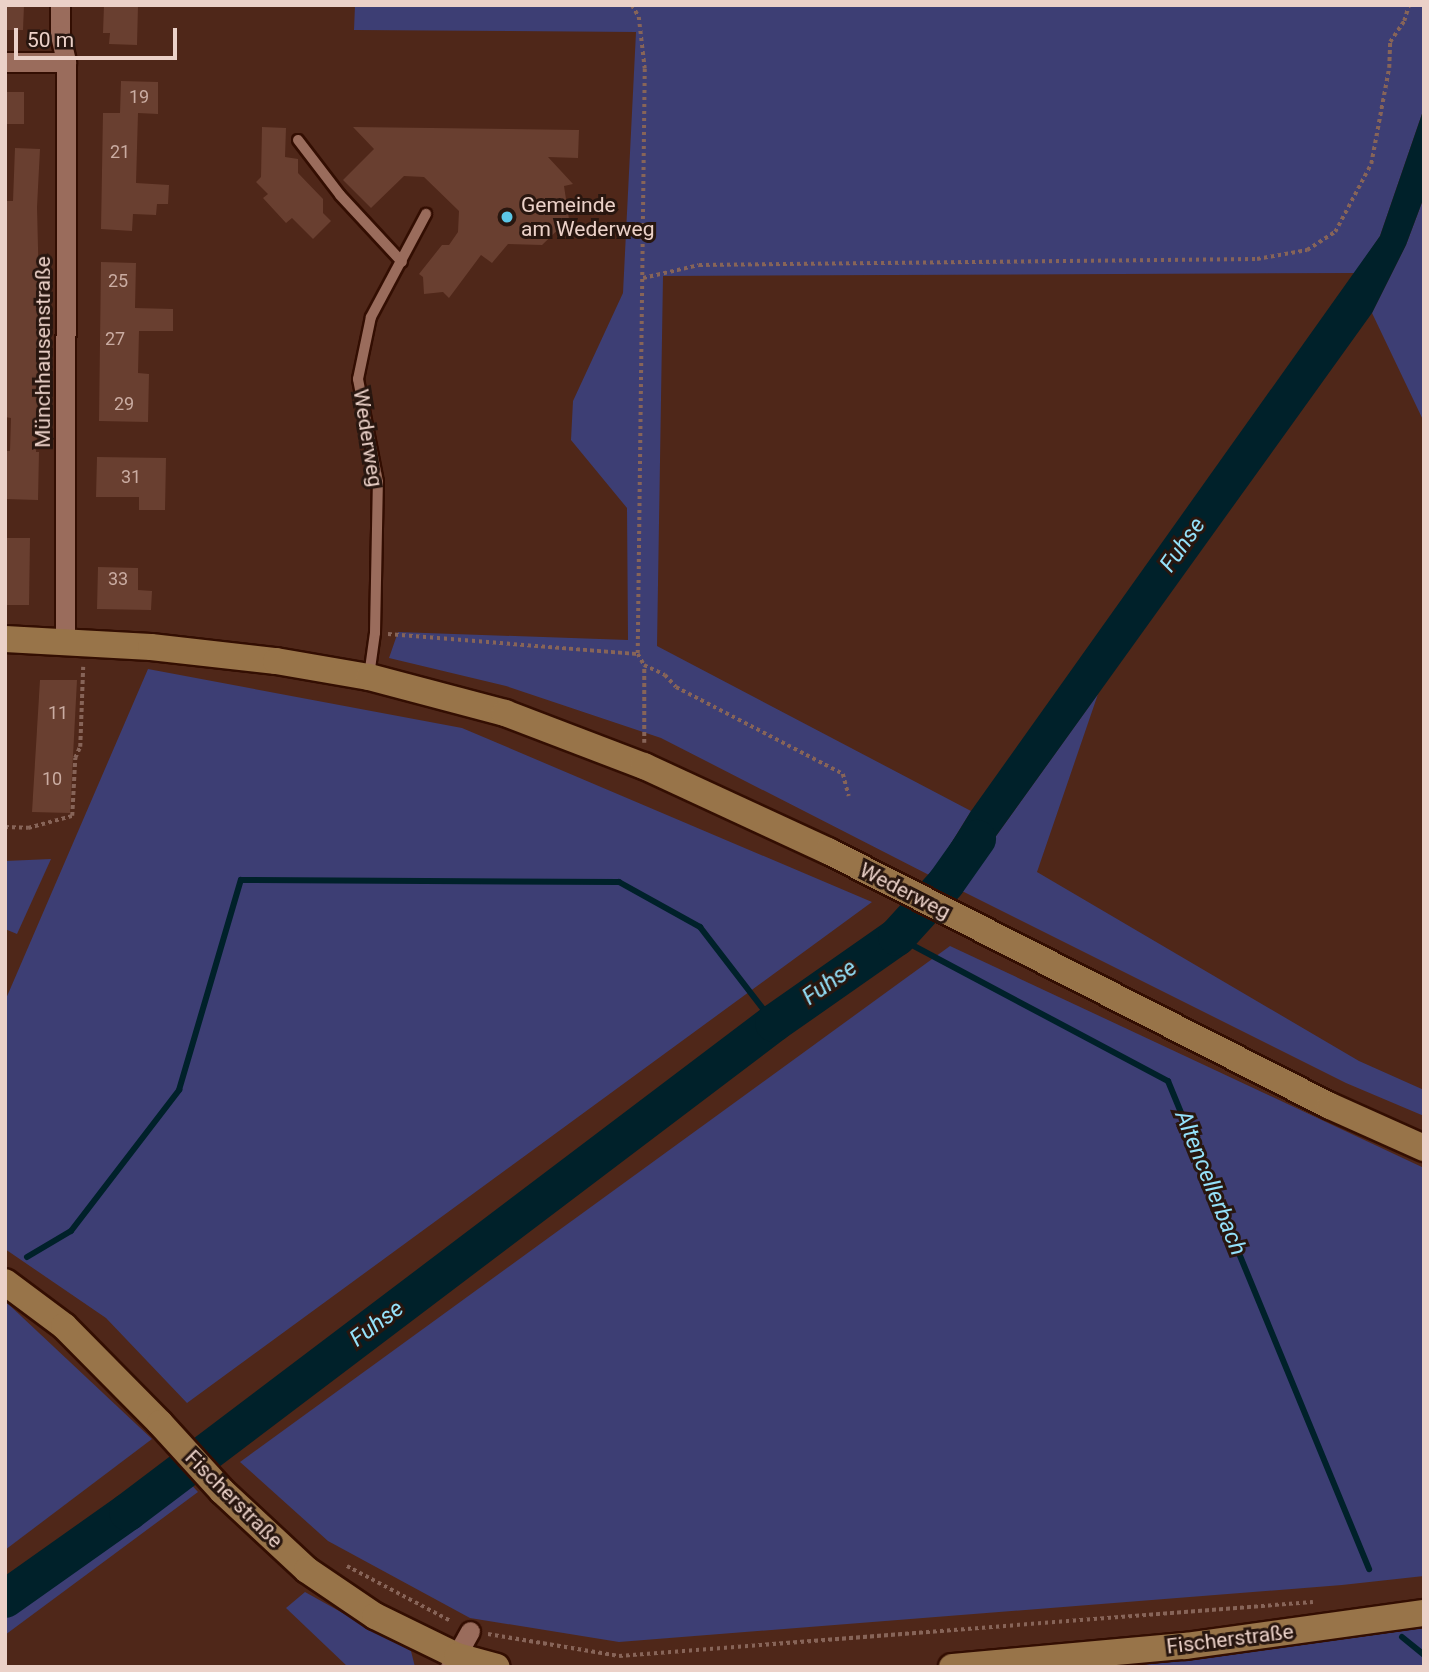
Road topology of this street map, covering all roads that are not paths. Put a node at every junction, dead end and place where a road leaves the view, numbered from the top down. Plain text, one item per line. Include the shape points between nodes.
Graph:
1 (60, 5) edge
2 (5, 62) edge
3 (66, 62) junction
4 (298, 140) dead end
5 (426, 214) dead end
6 (402, 262) junction
7 (5, 639) edge
8 (74, 642) junction
9 (369, 677) junction
10 (1424, 1147) edge
11 (5, 1282) edge
12 (1424, 1613) edge
13 (470, 1632) road end
14 (453, 1661) edge
15 (497, 1667) edge
16 (952, 1667) edge

1 - 3 street, Münchhausenstraße
2 - 3 street
3 - 8 street, Münchhausenstraße
4 - 6 lane
5 - 6 lane, Wederweg
6 - 9 lane, Wederweg via 371,317 358,379 378,482 376,633
7 - 8 main road, Wederweg
8 - 9 main road, Wederweg via 225,654
9 - 10 main road, Wederweg via 505,713 644,766 828,851 1330,1106
11 - 14 main road, Fischerstraße via 64,1326 222,1491 307,1570
12 - 16 main road, Fischerstraße via 1185,1646
13 - 14 street
14 - 15 main road, Fischerstraße

